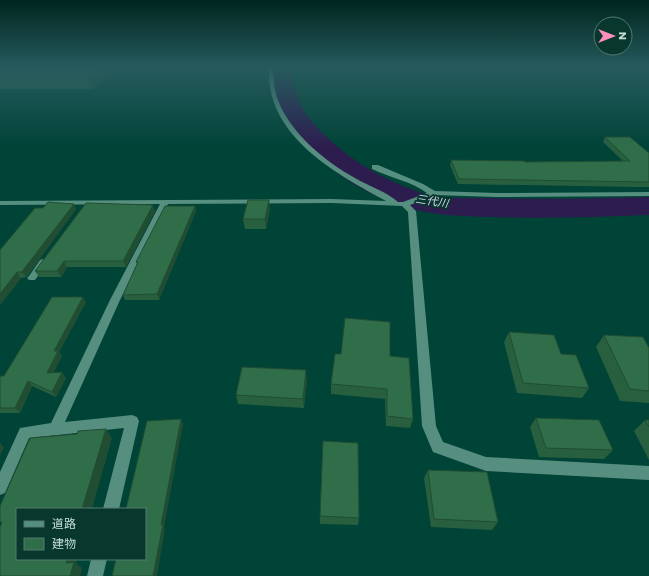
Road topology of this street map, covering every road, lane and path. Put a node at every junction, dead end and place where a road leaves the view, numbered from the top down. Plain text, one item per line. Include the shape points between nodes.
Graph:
1 (274, 94) edge
2 (375, 167) dead end
3 (433, 193) junction
4 (649, 194) edge
5 (166, 201) junction
6 (1, 204) edge
7 (400, 204) junction
8 (50, 253) edge
9 (32, 278) dead end
10 (56, 429) junction
11 (649, 473) edge
12 (0, 488) edge
13 (111, 508) edge
14 (100, 560) edge
15 (96, 576) edge

1 - 7 street via 283,116 320,159 339,174
2 - 3 street via 386,174 424,186
3 - 4 street
3 - 7 street
5 - 6 street via 84,206
5 - 7 street via 332,201
5 - 10 street via 115,300
7 - 11 street via 412,212 429,426 438,447 486,464
8 - 9 street
10 - 12 street via 25,432
10 - 13 street via 132,421
14 - 15 street

